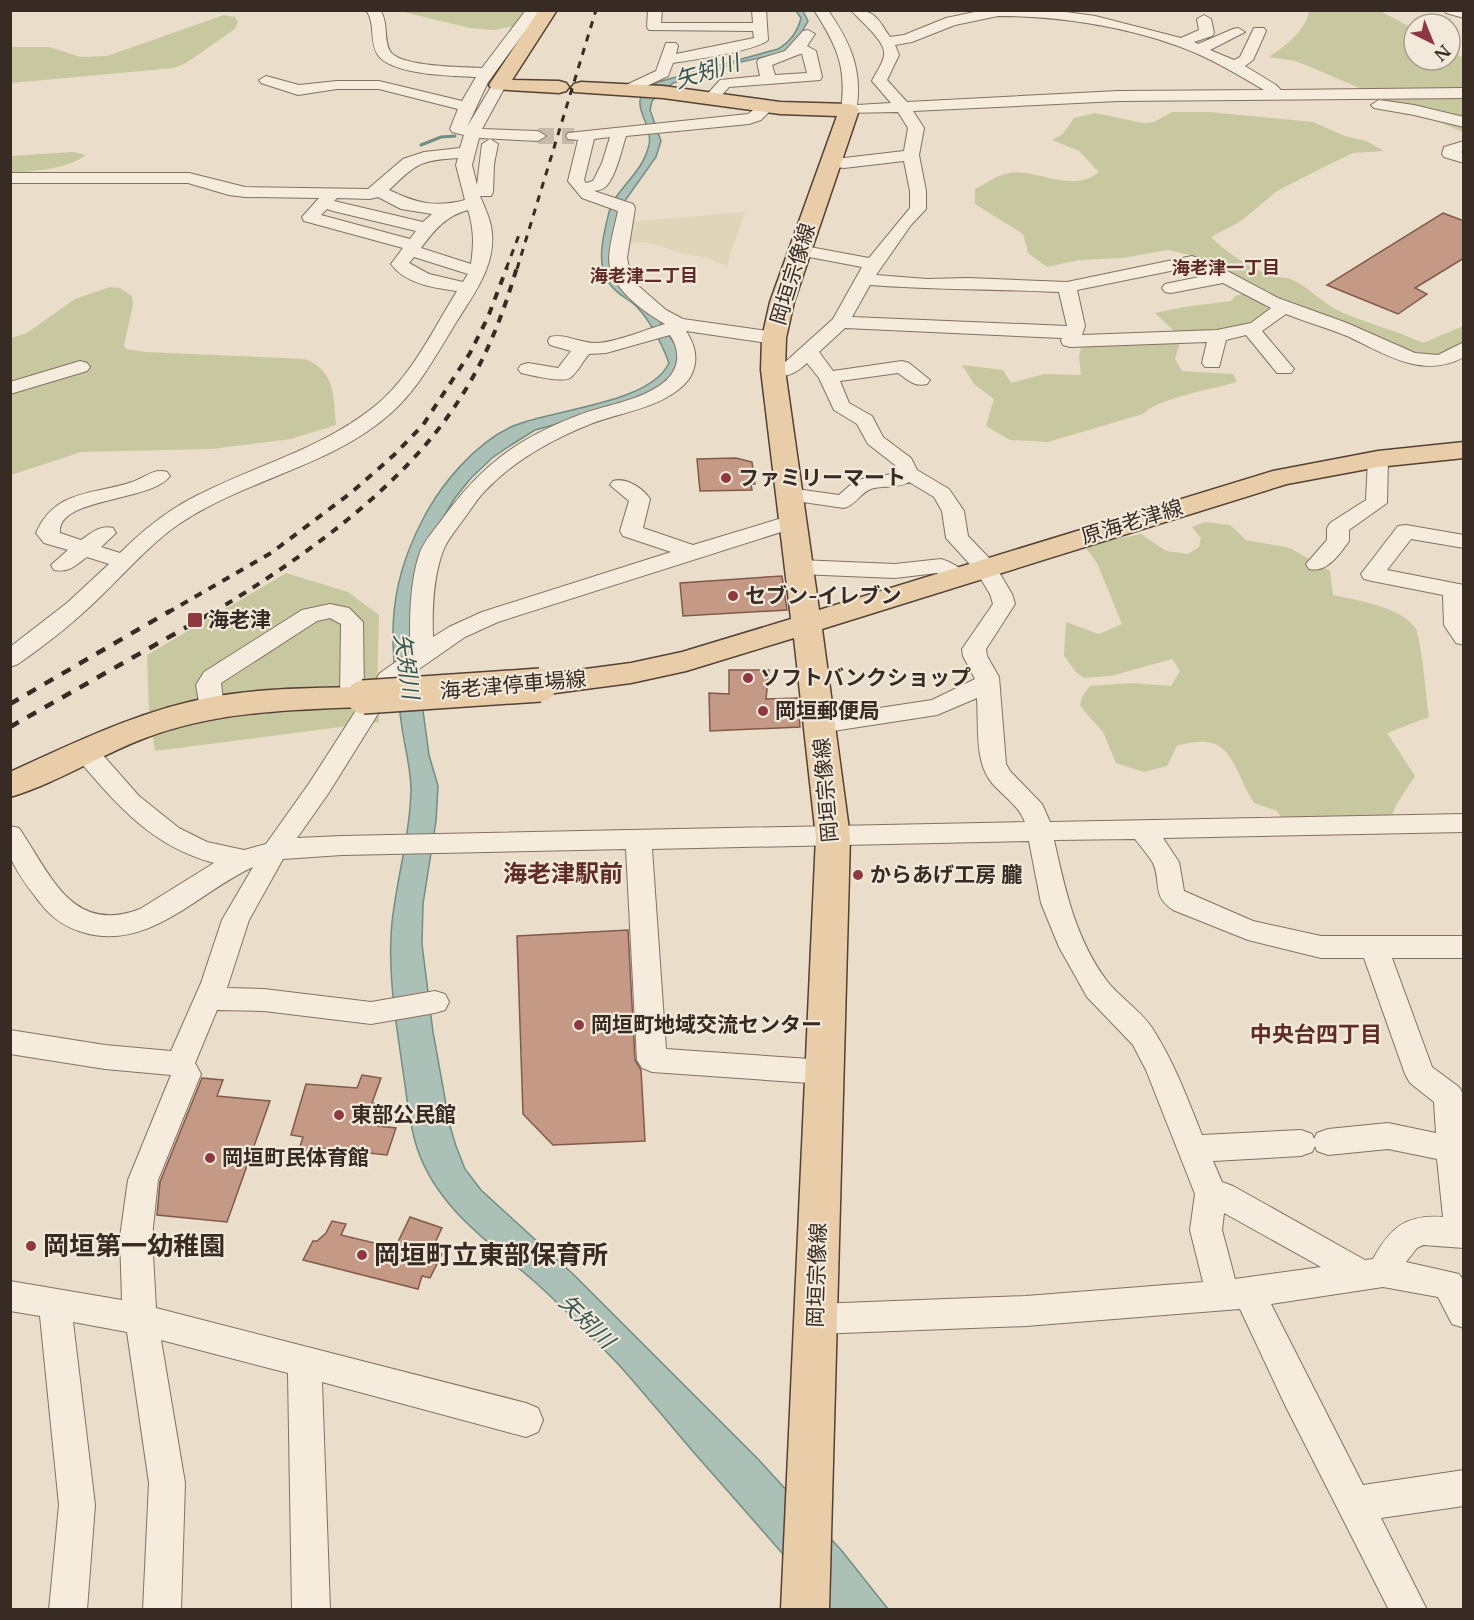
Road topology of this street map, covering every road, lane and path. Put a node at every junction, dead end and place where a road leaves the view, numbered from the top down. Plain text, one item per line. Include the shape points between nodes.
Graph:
1 (373, 10) edge
2 (534, 10) edge
3 (548, 10) edge
4 (655, 10) edge
5 (708, 10) edge
6 (759, 10) edge
7 (821, 10) edge
8 (858, 10) edge
9 (1451, 10) edge
10 (1088, 14) edge
11 (1464, 14) edge
12 (1204, 18) dead end
13 (872, 21) junction
14 (676, 27) junction
15 (709, 27) junction
16 (760, 27) junction
17 (832, 27) junction
18 (1259, 31) dead end
19 (1238, 32) dead end
20 (808, 34) dead end
21 (886, 42) junction
22 (1184, 43) junction
23 (799, 49) junction
24 (1200, 49) junction
25 (667, 60) junction
26 (1234, 66) junction
27 (493, 79) junction
28 (768, 79) junction
29 (266, 80) dead end
30 (559, 87) dead end
31 (581, 88) dead end
32 (645, 90) junction
33 (1350, 93) junction
34 (1464, 93) edge
35 (1276, 94) junction
36 (711, 99) junction
37 (766, 106) junction
38 (466, 107) junction
39 (903, 107) junction
40 (849, 110) junction
41 (1464, 122) edge
42 (619, 132) junction
43 (490, 144) junction
44 (1464, 146) edge
45 (468, 150) junction
46 (911, 154) junction
47 (1464, 158) edge
48 (830, 162) junction
49 (486, 164) junction
50 (10, 178) edge
51 (582, 189) junction
52 (379, 191) junction
53 (480, 197) junction
54 (327, 199) junction
55 (445, 211) junction
56 (427, 228) junction
57 (412, 248) junction
58 (799, 250) junction
59 (869, 272) junction
60 (1225, 277) junction
61 (473, 280) junction
62 (1067, 287) junction
63 (1171, 288) dead end
64 (1284, 307) junction
65 (840, 322) junction
66 (676, 326) junction
67 (1250, 328) junction
68 (1074, 333) junction
69 (1217, 336) junction
70 (774, 338) junction
71 (557, 340) dead end
72 (583, 349) junction
73 (808, 351) junction
74 (1461, 354) edge
75 (1212, 363) dead end
76 (80, 367) dead end
77 (528, 369) dead end
78 (1284, 369) dead end
79 (773, 370) junction
80 (828, 377) junction
81 (920, 380) dead end
82 (10, 388) edge
83 (1464, 450) edge
84 (1378, 459) junction
85 (908, 473) junction
86 (160, 476) dead end
87 (620, 484) dead end
88 (790, 507) junction
89 (105, 533) dead end
90 (1464, 542) edge
91 (83, 550) junction
92 (691, 552) junction
93 (123, 561) junction
94 (1317, 564) dead end
95 (62, 565) dead end
96 (799, 567) junction
97 (985, 567) junction
98 (957, 576) junction
99 (1459, 591) edge
100 (807, 624) junction
101 (1464, 638) edge
102 (422, 654) junction
103 (12, 656) edge
104 (988, 683) junction
105 (357, 697) junction
106 (212, 708) junction
107 (820, 724) junction
108 (86, 751) junction
109 (10, 786) edge
110 (1464, 823) edge
111 (1143, 830) junction
112 (1039, 832) junction
113 (10, 835) edge
114 (832, 837) junction
115 (638, 840) junction
116 (276, 849) junction
117 (243, 859) junction
118 (1374, 946) junction
119 (1464, 946) edge
120 (207, 999) junction
121 (435, 1002) dead end
122 (10, 1042) edge
123 (180, 1064) junction
124 (824, 1072) junction
125 (1192, 1149) junction
126 (1452, 1149) junction
127 (1211, 1194) junction
128 (1462, 1234) edge
129 (1371, 1275) junction
130 (1456, 1286) edge
131 (1237, 1294) junction
132 (10, 1296) edge
133 (56, 1305) junction
134 (1464, 1314) edge
135 (141, 1319) junction
136 (816, 1319) junction
137 (305, 1364) junction
138 (526, 1420) dead end
139 (1464, 1488) edge
140 (1356, 1504) junction
141 (805, 1596) edge
142 (68, 1610) edge
143 (162, 1610) edge
144 (311, 1610) edge
145 (1409, 1610) edge

1 - 27 street via 381,24 384,54 389,60
2 - 27 street
3 - 27 main road
4 - 14 street via 654,27
5 - 15 street
6 - 16 street
7 - 17 street
8 - 13 street
9 - 11 street
10 - 21 street via 998,12 951,21 907,39
10 - 22 street via 1095,20
12 - 22 street via 1207,33
13 - 17 street
13 - 21 street
14 - 15 street
14 - 25 street
15 - 16 street
16 - 25 street via 761,39 750,44
17 - 40 street via 851,66
18 - 26 street via 1246,60
19 - 24 street
20 - 23 street
21 - 39 street via 892,55 879,81
22 - 24 street
23 - 28 street via 764,62
23 - 28 street via 809,51 815,77
24 - 26 street
25 - 32 street via 663,73
26 - 35 street
27 - 30 main road
27 - 38 street
27 - 45 street
28 - 36 street via 725,83
29 - 38 street via 298,90 379,85
31 - 32 main road
32 - 36 main road
33 - 34 street
33 - 35 street
33 - 41 street via 1373,105
35 - 39 street via 1118,96
36 - 37 main road
37 - 40 main road
37 - 42 street via 749,119
38 - 45 street via 458,129
39 - 40 street
39 - 46 street via 916,128
40 - 48 main road, 岡垣宗像線
42 - 51 street via 599,184
42 - 51 street via 581,136 576,181
43 - 45 street
43 - 45 street via 538,136
43 - 49 street
44 - 47 street via 1450,150 1450,154
45 - 49 street
45 - 52 street via 403,165
45 - 53 street
46 - 48 street
46 - 59 street via 918,209
48 - 58 main road, 岡垣宗像線
49 - 53 street
50 - 54 street via 189,178 244,192
51 - 66 street via 604,202 627,208 618,244 622,278
52 - 54 street
52 - 55 street via 407,205
53 - 55 street
53 - 61 street via 483,244
54 - 56 street
54 - 57 street via 310,217
55 - 56 street
56 - 57 street
57 - 61 street via 400,264 404,269 436,283
58 - 59 street
58 - 70 main road, 岡垣宗像線
59 - 62 street via 927,284
59 - 65 street
60 - 62 street via 1192,261
60 - 63 street
60 - 64 street
61 - 93 street via 410,383 381,414 315,454 195,504
62 - 68 street via 1076,326
64 - 67 street
64 - 74 street via 1416,359 1442,360
65 - 68 street
65 - 73 street
66 - 70 street
66 - 72 street via 620,345
66 - 102 street via 686,344 688,361 679,379 640,401 582,421 546,439 513,458 478,486 432,549 420,606
67 - 69 street
67 - 78 street
68 - 69 street via 1071,341
69 - 75 street
70 - 79 main road, 岡垣宗像線
71 - 72 street
72 - 77 street via 563,374
73 - 79 street via 788,370
73 - 80 street
76 - 82 street
79 - 88 main road, 岡垣宗像線
80 - 81 street via 902,367
80 - 85 street via 841,406 864,420 875,440 904,462
83 - 84 main road, 原海老津線
84 - 94 street via 1376,503 1338,528 1338,541
84 - 97 main road, 原海老津線 via 1239,488
85 - 88 street via 898,480 863,484 844,502
85 - 97 street via 942,493 953,511 957,538
86 - 91 street via 142,486 76,503 49,524 47,533 52,538
87 - 92 street via 640,500 631,531
88 - 92 street
88 - 96 main road, 岡垣宗像線
89 - 91 street
90 - 99 street via 1406,531 1372,574
91 - 93 street
91 - 95 street
92 - 102 street via 490,618 457,632
93 - 103 street via 67,615
96 - 98 street via 894,571 941,566
96 - 100 main road, 岡垣宗像線
97 - 98 main road, 原海老津線
97 - 104 street via 1004,604 974,649
98 - 100 main road, 原海老津線
99 - 101 street via 1455,625
100 - 105 main road, 海老津停車場線, bridge via 632,673
100 - 107 main road, 岡垣宗像線
102 - 116 street via 388,679
104 - 107 street via 937,707
104 - 112 street via 994,764 1000,776 1033,810
105 - 106 main road, 海老津停車場線
105 - 106 street via 352,622 341,613 319,611 212,678 208,685
106 - 108 main road, 海老津停車場線 via 133,730
107 - 114 main road, 岡垣宗像線
108 - 109 main road, 海老津停車場線
108 - 117 street via 123,796 151,821 184,843
110 - 111 street
111 - 112 street
111 - 118 street via 1166,862 1172,896 1182,903 1248,930 1290,941 1321,947
112 - 114 street
112 - 125 street via 1054,903 1073,947 1097,989 1143,1037
113 - 117 street via 60,908 97,927 122,927 147,918
114 - 115 street
114 - 124 main road, 岡垣宗像線
115 - 116 street
115 - 124 street via 652,1060
116 - 117 street
116 - 120 street via 236,920
118 - 119 street
118 - 126 street via 1420,1074 1449,1096
120 - 121 street via 264,1000 370,1013
120 - 123 street
122 - 123 street via 105,1058
123 - 135 street via 186,1074 143,1180 136,1237
124 - 136 main road, 岡垣宗像線
125 - 126 street via 1388,1136
125 - 127 street
126 - 128 street
127 - 129 street via 1222,1196
127 - 131 street via 1208,1247
128 - 129 street via 1422,1229 1415,1232
129 - 130 street
129 - 131 street
130 - 134 street
131 - 136 street via 1026,1311
131 - 140 street via 1297,1393
132 - 133 street
133 - 135 street
133 - 142 street via 77,1505
135 - 137 street
135 - 143 street via 167,1483
136 - 141 main road, 岡垣宗像線
137 - 138 street
137 - 144 street
139 - 140 street
140 - 145 street

